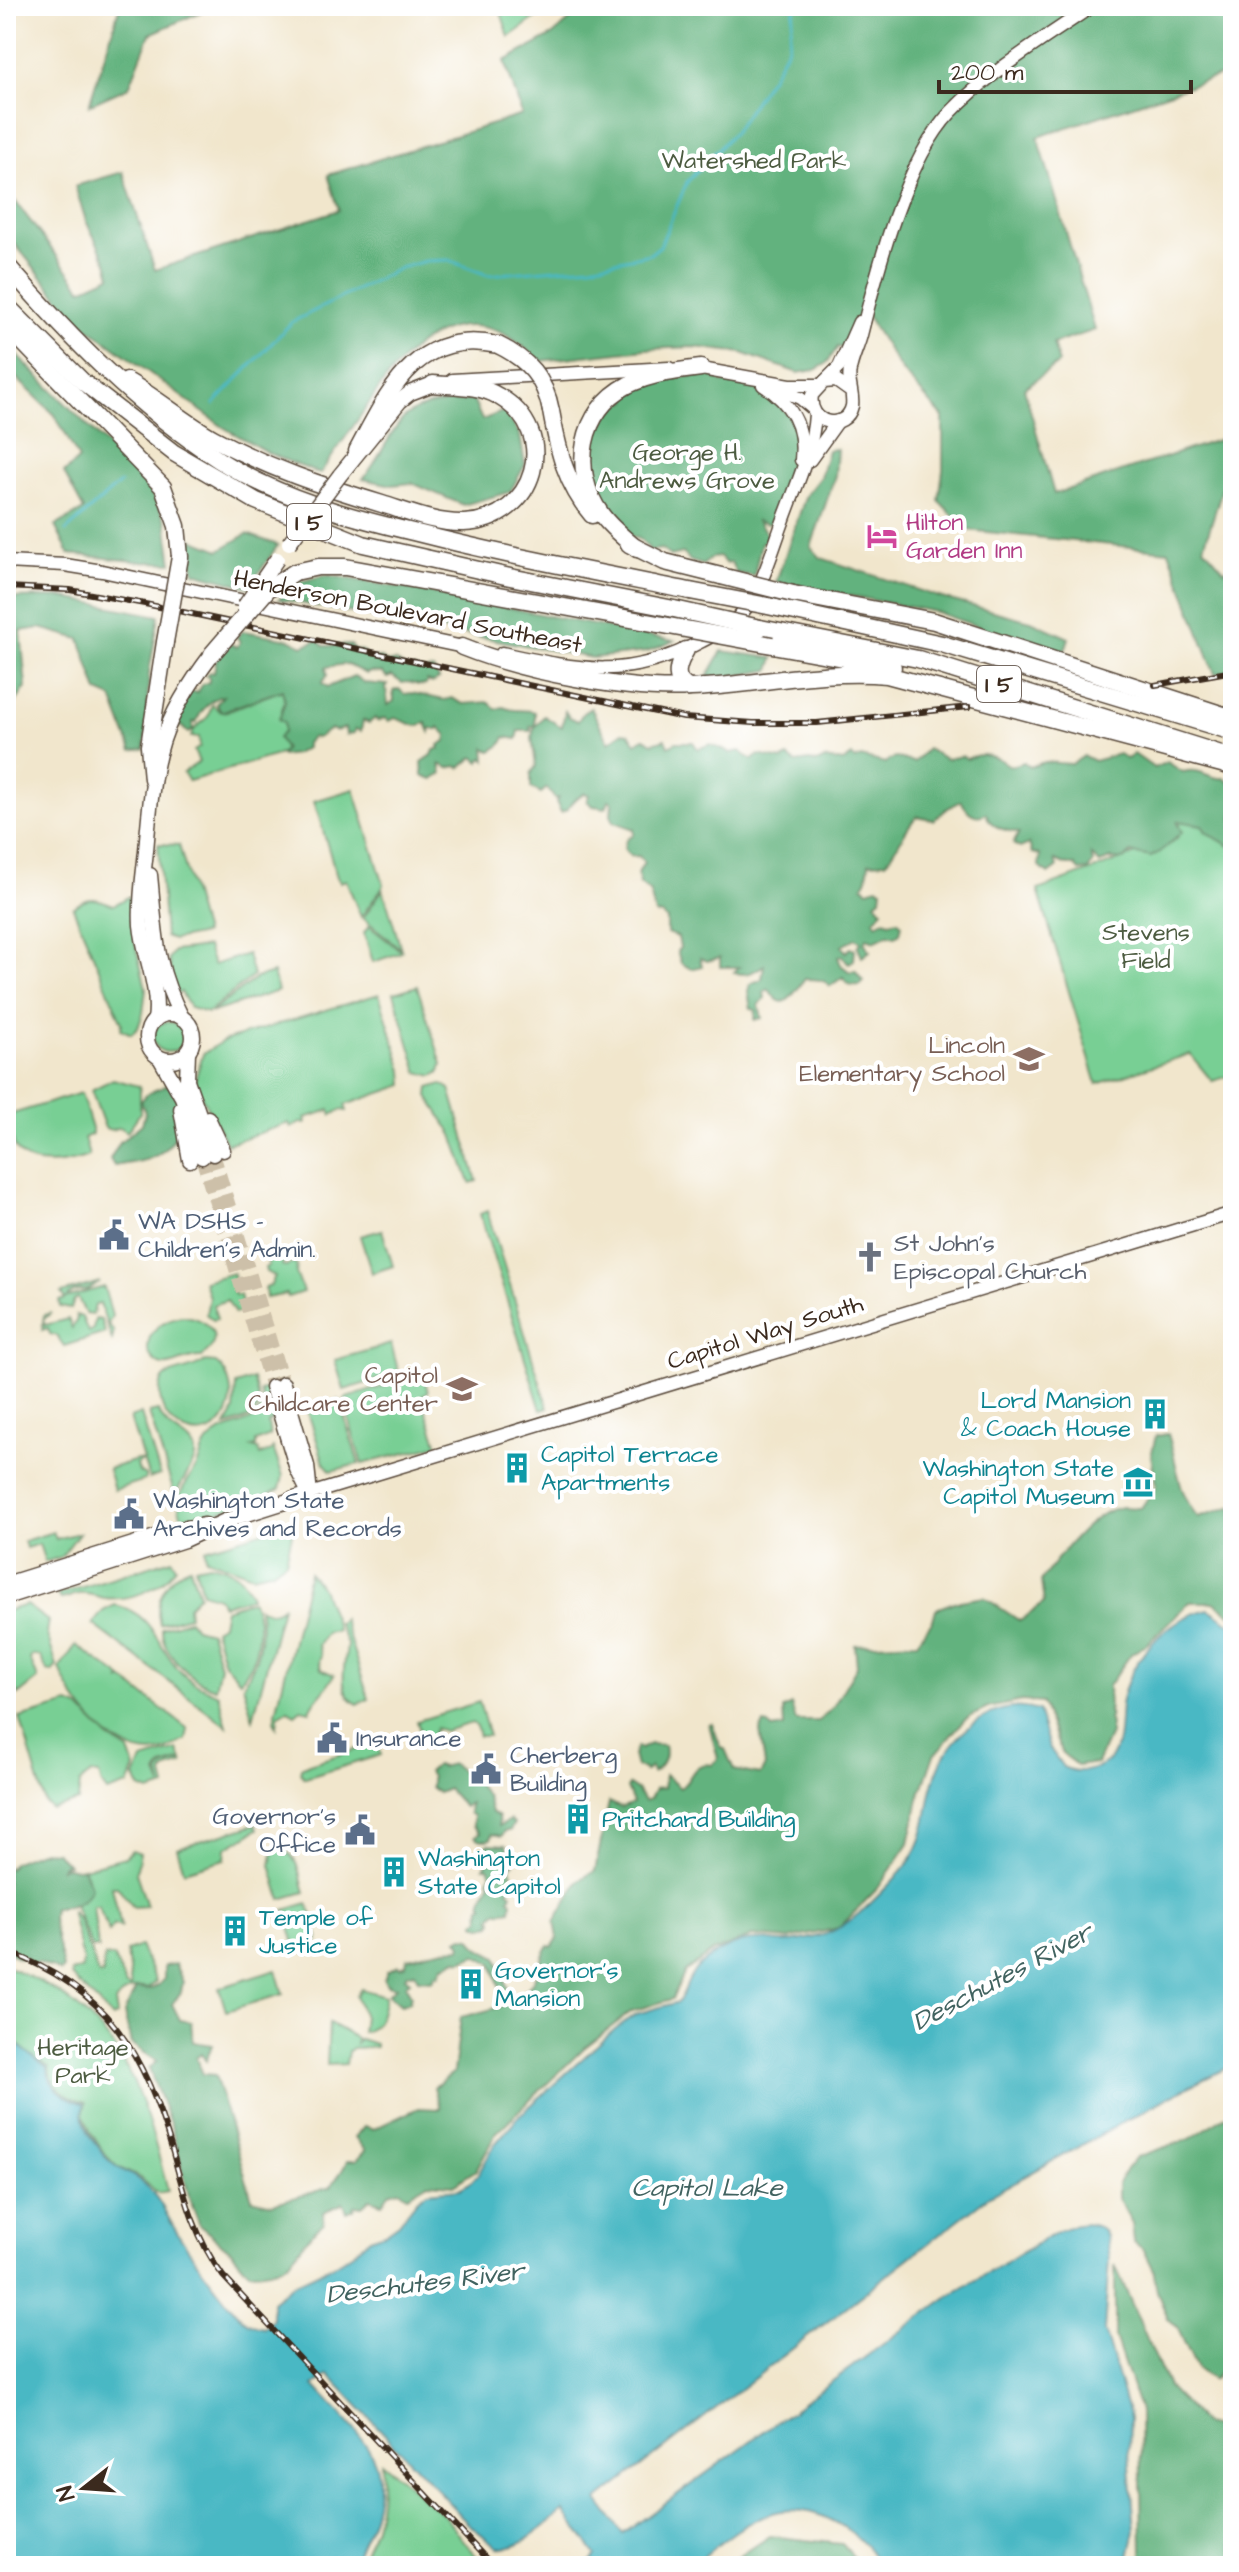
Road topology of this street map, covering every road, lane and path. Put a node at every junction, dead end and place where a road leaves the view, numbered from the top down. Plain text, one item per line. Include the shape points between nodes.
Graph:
1 (1092, 6) edge
2 (6, 264) edge
3 (6, 305) edge
4 (865, 312) junction
5 (6, 325) edge
6 (103, 367) junction
7 (701, 368) junction
8 (744, 376) junction
9 (433, 384) junction
10 (821, 384) junction
11 (763, 385) junction
12 (850, 391) junction
13 (814, 411) junction
14 (838, 421) junction
15 (357, 451) junction
16 (798, 479) junction
17 (637, 549) junction
18 (6, 562) edge
19 (462, 647) junction
20 (686, 650) junction
21 (208, 658) junction
22 (689, 688) junction
23 (1233, 718) edge
24 (1233, 732) edge
25 (1131, 742) junction
26 (1233, 758) edge
27 (1233, 767) edge
28 (152, 779) junction
29 (147, 842) junction
30 (182, 1018) junction
31 (155, 1020) junction
32 (188, 1051) junction
33 (160, 1058) junction
34 (183, 1087) junction
35 (1233, 1213) edge
36 (277, 1386) tunnel mouth
37 (310, 1494) junction
38 (225, 1521) junction
39 (6, 1584) edge
40 (6, 1597) edge

1 - 4 main road via 985,83 930,139 915,166
2 - 6 highway, I 5 via 72,340
3 - 26 highway, I 5, bridge via 95,392 174,453 256,501 363,544 918,659
4 - 10 main road via 839,367
4 - 12 main road
5 - 28 highway, bridge via 163,487 177,526 180,557 149,746
6 - 9 highway via 210,436 272,468 430,519 472,522 503,511 521,496 534,466 527,425 515,408 490,392
6 - 24 highway, I 5, bridge via 146,408 221,461 292,497 472,547 942,644
7 - 8 main road
7 - 9 main road
7 - 17 highway via 651,376 620,390 604,403 586,432 582,461 592,500
8 - 10 main road via 790,385
8 - 11 main road
9 - 15 main road via 400,401
10 - 12 main road via 836,381
10 - 13 main road via 812,395
11 - 13 main road via 800,398
11 - 16 main road via 789,405 798,423
12 - 14 main road via 851,409
13 - 14 main road via 826,421
13 - 16 main road, Henderson Boulevard Southeast via 813,440
14 - 16 main road, Henderson Boulevard Southeast
15 - 17 highway, bridge via 382,405 421,356 451,343 498,345 529,364 548,396 561,458 578,497 605,529
15 - 21 main road, bridge
16 - 20 main road, Henderson Boulevard Southeast via 745,609
17 - 23 highway, bridge via 665,562 793,594 934,621
18 - 19 main road, Henderson Boulevard Southeast via 102,571
19 - 20 main road, Henderson Boulevard Southeast via 598,670 649,663
19 - 22 highway via 515,665 581,678
20 - 22 highway via 678,676
21 - 25 highway, bridge via 268,589 295,572 345,567 892,666
21 - 28 main road via 168,722
22 - 25 highway via 841,673 887,675
25 - 27 highway
28 - 29 main road
29 - 30 main road via 157,955
29 - 31 main road via 141,920 157,996
30 - 31 main road via 169,1014
30 - 32 main road via 193,1035
31 - 33 main road via 147,1043
32 - 33 main road via 173,1060
32 - 34 main road
33 - 34 main road
34 - 34 main road via 207,1155
35 - 37 main road, Capitol Way South
36 - 37 main road via 307,1466
37 - 38 main road
38 - 39 main road via 181,1529
38 - 40 main road via 184,1540

